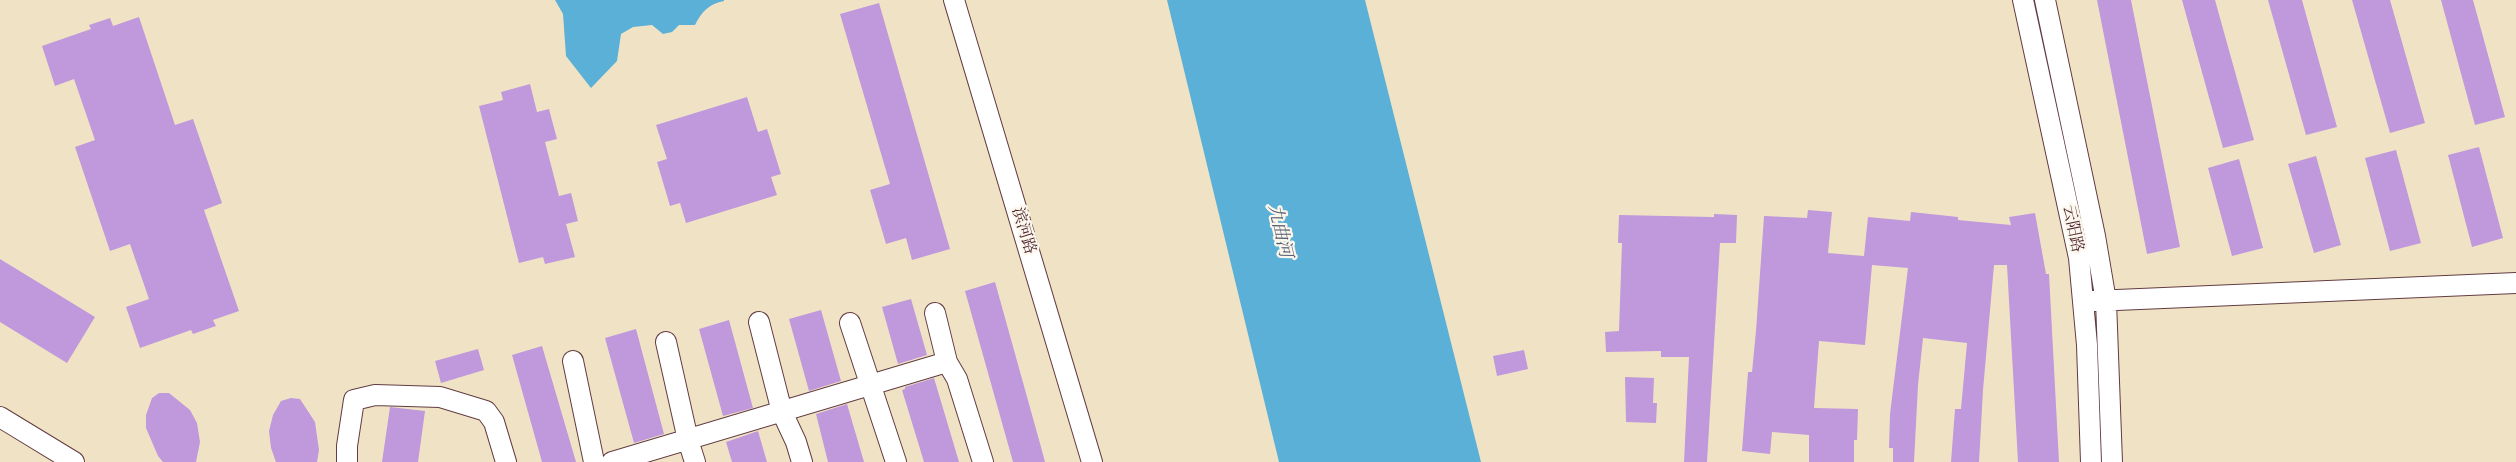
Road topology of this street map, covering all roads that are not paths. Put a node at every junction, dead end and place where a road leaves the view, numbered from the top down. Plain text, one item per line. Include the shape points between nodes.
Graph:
1 (954, 0) edge
2 (2023, 0) edge
3 (2045, 0) edge
4 (2516, 283) edge
5 (2106, 301) junction
6 (2084, 302) junction
7 (935, 313) dead end
8 (759, 322) dead end
9 (850, 323) dead end
10 (666, 342) dead end
11 (573, 361) dead end
12 (947, 362) junction
13 (871, 386) junction
14 (782, 412) junction
15 (0, 418) edge
16 (688, 440) junction
17 (74, 462) edge
18 (347, 462) edge
19 (506, 462) edge
20 (594, 462) edge
21 (612, 462) edge
22 (695, 462) edge
23 (802, 462) edge
24 (896, 462) edge
25 (983, 462) edge
26 (1092, 462) edge
27 (2091, 462) edge
28 (2112, 462) edge

1 - 26 street, 滨河路
2 - 6 street, 云阳路 via 2079,258
3 - 5 street, 云阳路
4 - 5 street
5 - 6 street
5 - 28 street, 云阳路
6 - 27 street, 云阳路
7 - 12 street
8 - 14 street
9 - 13 street
10 - 16 street
11 - 20 street
12 - 13 street
12 - 25 street via 957,379
13 - 14 street
13 - 24 street
14 - 16 street
14 - 23 street
15 - 17 street
16 - 21 street
16 - 22 street
18 - 19 street via 354,400 375,395 440,397 486,411 494,422

